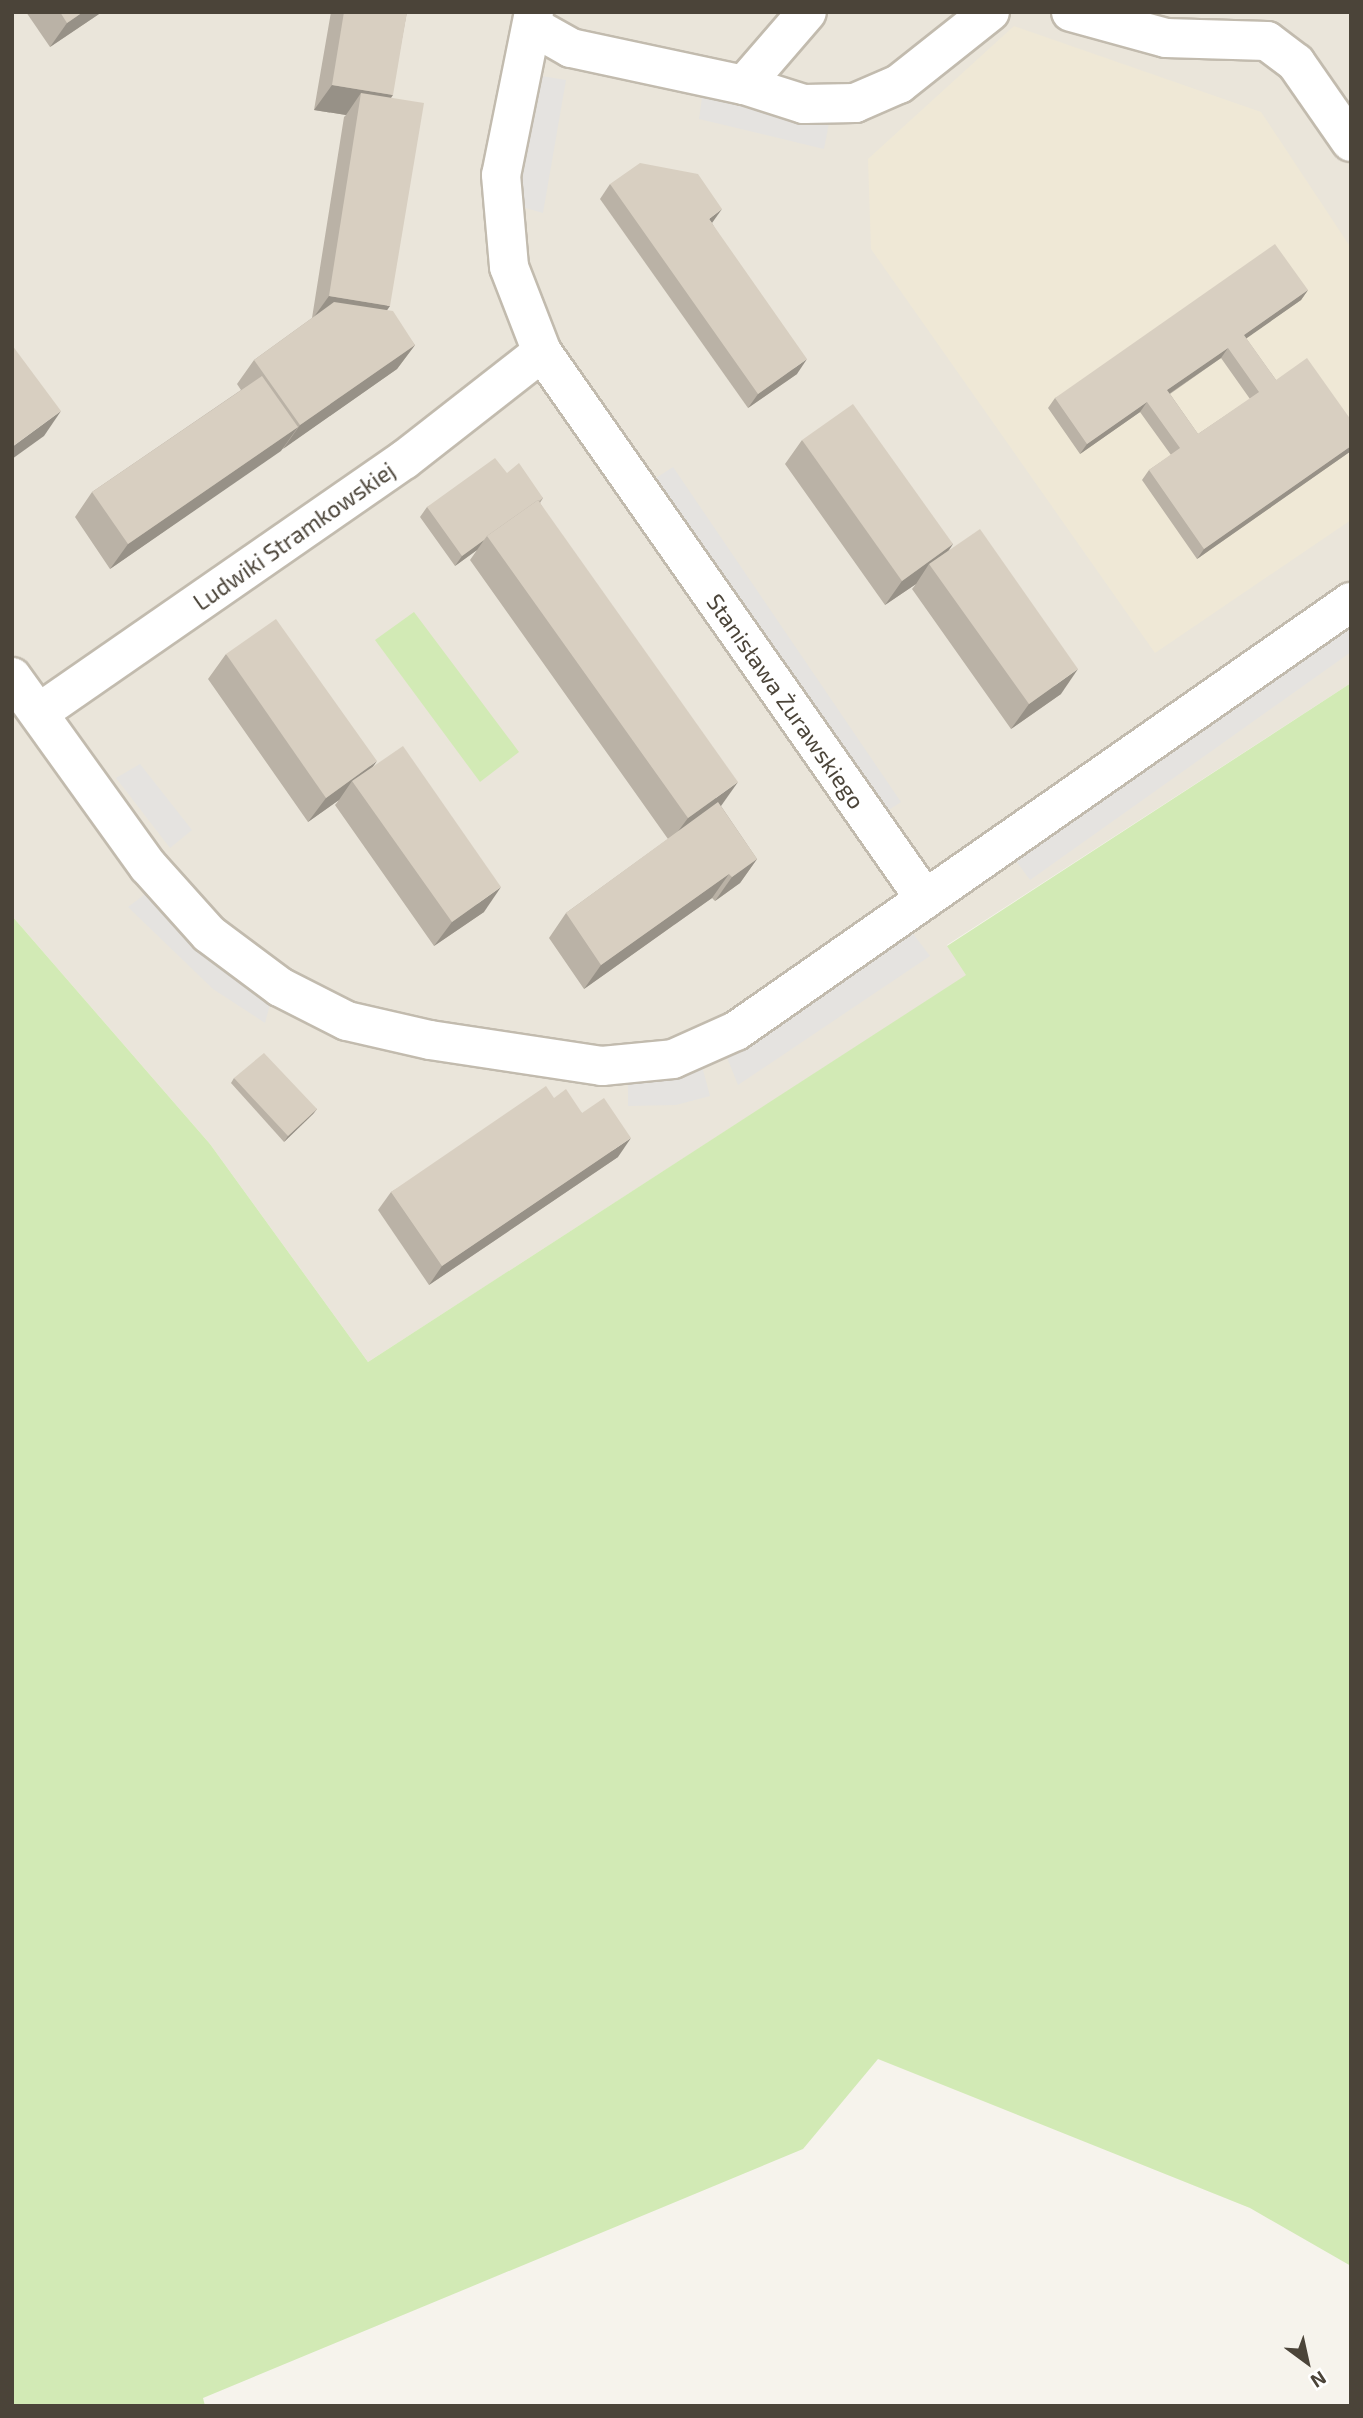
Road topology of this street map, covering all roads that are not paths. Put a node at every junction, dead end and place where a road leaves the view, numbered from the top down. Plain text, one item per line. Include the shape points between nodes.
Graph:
1 (807, 12) edge
2 (990, 12) edge
3 (1071, 12) edge
4 (533, 19) edge
5 (744, 85) junction
6 (1351, 142) edge
7 (542, 352) junction
8 (1351, 602) edge
9 (12, 677) edge
10 (40, 712) junction
11 (925, 899) junction

1 - 5 street
2 - 5 street, Stanisława Żurawskiego via 899,84 855,103 804,104
3 - 6 street via 1166,38 1267,41 1296,63
4 - 5 street, Stanisława Żurawskiego via 571,48
4 - 7 street, Stanisława Żurawskiego via 501,175 509,267
7 - 10 street, Ludwiki Stramkowskiej via 404,460
7 - 11 street, Stanisława Żurawskiego
8 - 11 street
9 - 10 street
10 - 11 street via 148,866 209,934 280,987 347,1021 430,1041 603,1066 673,1059 736,1031

